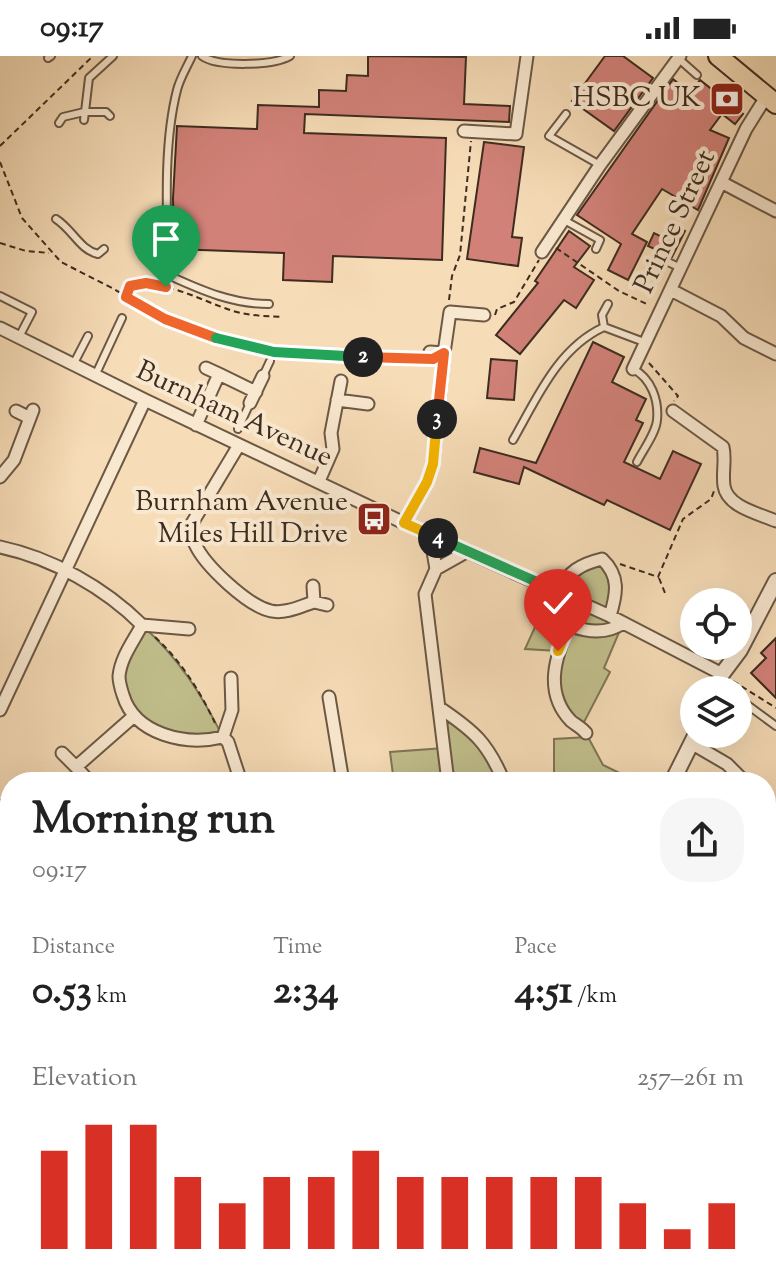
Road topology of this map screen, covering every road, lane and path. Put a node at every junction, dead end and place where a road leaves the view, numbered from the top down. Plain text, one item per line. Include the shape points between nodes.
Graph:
1 (93, 56) edge
2 (113, 56) edge
3 (192, 56) edge
4 (202, 56) edge
5 (290, 56) edge
6 (527, 56) edge
7 (718, 56) edge
8 (680, 57) edge
9 (737, 65) edge
10 (697, 75) dead end
11 (771, 100) edge
12 (566, 114) dead end
13 (84, 116) junction
14 (110, 116) dead end
15 (59, 123) dead end
16 (468, 131) joint
17 (0, 146) edge
18 (0, 162) edge
19 (600, 165) junction
20 (721, 182) junction
21 (774, 207) edge
22 (56, 219) dead end
23 (564, 220) junction
24 (0, 243) edge
25 (545, 247) junction
26 (104, 249) dead end
27 (596, 249) dead end
28 (52, 253) junction
29 (681, 268) junction
30 (642, 282) dead end
31 (671, 290) junction
32 (0, 296) edge
33 (126, 297) junction
34 (269, 304) dead end
35 (608, 304) dead end
36 (660, 310) junction
37 (450, 312) junction
38 (484, 315) joint
39 (283, 317) dead end
40 (122, 318) dead end
41 (604, 327) junction
42 (0, 328) edge
43 (88, 336) dead end
44 (19, 337) junction
45 (642, 348) junction
46 (430, 352) dead end
47 (444, 353) junction
48 (776, 354) edge
49 (270, 361) dead end
50 (73, 365) junction
51 (206, 368) dead end
52 (633, 369) joint
53 (219, 374) junction
54 (95, 376) junction
55 (263, 376) joint
56 (341, 381) dead end
57 (253, 398) junction
58 (145, 400) junction
59 (337, 400) junction
60 (368, 404) dead end
61 (16, 411) dead end
62 (673, 411) joint
63 (196, 425) junction
64 (238, 429) dead end
65 (513, 440) dead end
66 (239, 445) junction
67 (637, 462) dead end
68 (0, 477) edge
69 (724, 478) junction
70 (319, 481) junction
71 (776, 521) edge
72 (404, 523) junction
73 (430, 534) junction
74 (0, 547) edge
75 (468, 551) junction
76 (612, 568) junction
77 (436, 569) junction
78 (67, 571) junction
79 (658, 577) junction
80 (776, 581) edge
81 (537, 582) junction
82 (313, 586) dead end
83 (558, 591) junction
84 (665, 593) dead end
85 (314, 602) junction
86 (327, 605) dead end
87 (610, 616) junction
88 (623, 623) junction
89 (569, 624) junction
90 (142, 625) junction
91 (189, 629) dead end
92 (722, 674) junction
93 (231, 678) dead end
94 (329, 697) dead end
95 (440, 708) junction
96 (752, 708) edge
97 (776, 708) edge
98 (0, 710) edge
99 (134, 716) junction
100 (776, 726) edge
101 (586, 733) dead end
102 (223, 737) junction
103 (689, 748) edge
104 (706, 748) edge
105 (62, 753) dead end
106 (76, 767) junction
107 (81, 772) edge
108 (238, 772) edge
109 (341, 772) edge
110 (447, 772) edge
111 (500, 772) edge
112 (677, 772) edge
113 (735, 772) edge

1 - 17 path
2 - 13 lane via 89,78
3 - 34 lane via 177,88 171,124 170,276 207,293
4 - 5 lane via 257,63
6 - 16 street via 516,134
7 - 9 highway
8 - 10 lane
8 - 19 street
9 - 11 highway
11 - 20 street, Prince Street via 746,129
12 - 19 lane via 549,136
13 - 14 lane
13 - 15 lane via 63,117
16 - 37 path via 460,255
18 - 28 path via 22,218
19 - 23 street
20 - 21 street
20 - 29 street, Prince Street
22 - 26 lane via 85,250 98,254
23 - 25 street
23 - 27 lane via 600,240
24 - 28 path
25 - 36 path
25 - 38 path via 514,302 497,309 493,317
28 - 33 path
29 - 30 lane via 657,257
29 - 31 street, Prince Street
31 - 36 street, Prince Street
31 - 48 street
32 - 44 lane via 32,312
33 - 39 path via 130,286 146,283 252,316
33 - 47 path via 198,332 274,352 419,359
35 - 41 lane via 602,315
36 - 45 street, Prince Street
37 - 38 street
37 - 47 street
40 - 54 lane
41 - 45 lane
41 - 65 lane via 567,352
42 - 44 street, Burnham Avenue
43 - 50 lane
44 - 50 street, Burnham Avenue
45 - 52 street, Prince Street
45 - 62 path via 678,396 670,406
46 - 47 street
47 - 72 street via 433,464
49 - 55 lane
50 - 54 street, Burnham Avenue
51 - 53 street
52 - 67 lane via 653,390 657,421
53 - 57 street
53 - 63 street
54 - 58 street, Burnham Avenue
55 - 57 street
56 - 59 street
57 - 64 lane
58 - 63 street, Burnham Avenue
58 - 78 street
59 - 60 street
59 - 70 street via 333,449
61 - 68 street via 32,414 14,460
62 - 69 street via 723,447
63 - 66 street, Burnham Avenue
66 - 70 street, Burnham Avenue
66 - 85 street via 191,525 194,544 253,605 286,611
69 - 71 street via 726,493 737,504
69 - 79 path via 711,499 683,519
70 - 72 street, Burnham Avenue
72 - 73 street, Burnham Avenue
73 - 75 street, Burnham Avenue
73 - 77 street
74 - 78 street
75 - 77 street
75 - 81 street, Burnham Avenue
76 - 79 path via 619,563
76 - 83 street via 602,559 591,561 565,578
76 - 87 street via 616,585
77 - 95 street via 425,594
78 - 90 street
78 - 98 street
79 - 84 path
80 - 92 street
81 - 83 street, Burnham Avenue
81 - 89 street via 552,615
82 - 85 street
83 - 87 street, Burnham Avenue
85 - 86 street
87 - 88 street, Burnham Avenue
88 - 89 street via 600,632
88 - 92 street, Burnham Avenue
89 - 101 street via 553,676 570,720
90 - 91 street
90 - 99 street via 123,658 119,680
90 - 102 path via 194,683
92 - 97 path
93 - 102 street via 232,710
94 - 109 street
95 - 110 street
95 - 111 street via 468,727 493,754
96 - 100 lane
99 - 102 street via 168,737
99 - 106 street
102 - 108 street
103 - 112 street
104 - 113 street
105 - 106 street
106 - 107 street

